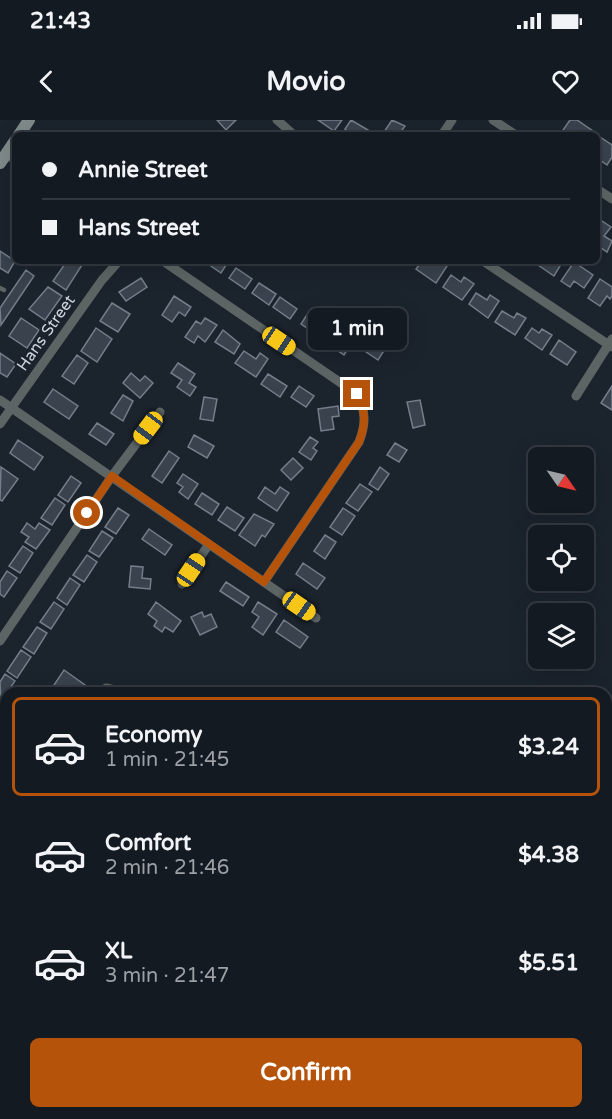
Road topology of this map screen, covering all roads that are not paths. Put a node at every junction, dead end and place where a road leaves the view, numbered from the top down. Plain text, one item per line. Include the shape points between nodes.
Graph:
1 (277, 120) edge
2 (493, 120) edge
3 (291, 132) edge
4 (511, 132) edge
5 (116, 264) edge
6 (167, 264) edge
7 (488, 264) edge
8 (611, 344) edge
9 (576, 396) dead end
10 (0, 400) edge
11 (11, 408) junction
12 (160, 412) dead end
13 (0, 424) edge
14 (112, 476) junction
15 (209, 544) junction
16 (264, 582) junction
17 (182, 584) dead end
18 (316, 618) dead end
19 (0, 641) edge

1 - 3 street
2 - 4 street
5 - 11 street, Hans Street
6 - 16 street via 357,394 363,405 366,420 359,442
7 - 8 street
8 - 9 street
10 - 11 street
11 - 13 street, Hans Street
11 - 14 street
12 - 14 street
14 - 15 street
14 - 19 street
15 - 16 street
15 - 17 street
16 - 18 street

